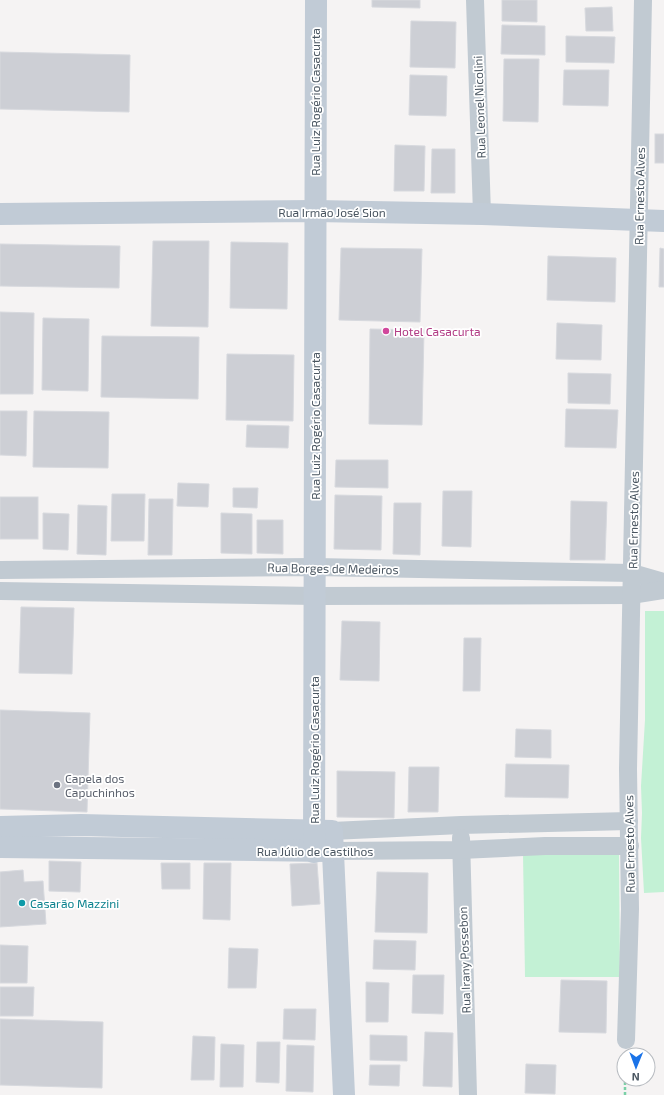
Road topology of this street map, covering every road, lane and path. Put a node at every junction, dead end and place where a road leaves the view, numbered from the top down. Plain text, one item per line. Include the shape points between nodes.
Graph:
1 (316, 0) edge
2 (475, 0) edge
3 (643, 0) edge
4 (315, 211) junction
5 (0, 214) edge
6 (482, 214) junction
7 (639, 221) junction
8 (664, 221) edge
9 (314, 567) junction
10 (0, 570) edge
11 (425, 570) junction
12 (632, 573) junction
13 (664, 582) edge
14 (664, 590) edge
15 (0, 591) edge
16 (631, 595) junction
17 (314, 596) junction
18 (427, 596) junction
19 (629, 821) junction
20 (461, 825) junction
21 (0, 827) edge
22 (323, 841) junction
23 (630, 846) junction
24 (0, 847) edge
25 (461, 850) junction
26 (626, 1040) dead end
27 (344, 1095) edge
28 (468, 1095) edge

1 - 4 street, Rua Luiz Rogério Casacurta
2 - 6 street, Rua Leonel Nicolini
3 - 7 street, Rua Ernesto Alves
4 - 5 street, Rua Irmão José Sion
4 - 6 street, Rua Irmão José Sion
4 - 9 street, Rua Luiz Rogério Casacurta
6 - 7 street, Rua Irmão José Sion
7 - 8 street, Rua Irmão José Sion
7 - 12 street, Rua Ernesto Alves
9 - 10 street, Rua Borges de Medeiros
9 - 11 street, Rua Borges de Medeiros
9 - 17 street, Rua Luiz Rogério Casacurta
11 - 12 street, Rua Borges de Medeiros
11 - 18 street
12 - 13 street, Rua Borges de Medeiros
12 - 16 street, Rua Ernesto Alves
14 - 16 street
15 - 17 street
16 - 18 street
16 - 19 street, Rua Ernesto Alves
17 - 18 street
17 - 22 street, Rua Luiz Rogério Casacurta
19 - 20 street, Rua Júlio de Castilhos
19 - 23 street, Rua Ernesto Alves
20 - 22 street, Rua Júlio de Castilhos
20 - 25 street, Rua Irany Possebon
21 - 22 street, Rua Júlio de Castilhos via 81,825
22 - 24 street, Rua Júlio de Castilhos
22 - 25 street, Rua Júlio de Castilhos
22 - 27 street, Rua Luiz Rogério Casacurta
23 - 25 street, Rua Júlio de Castilhos via 545,846
23 - 26 street, Rua Ernesto Alves
25 - 28 street, Rua Irany Possebon

